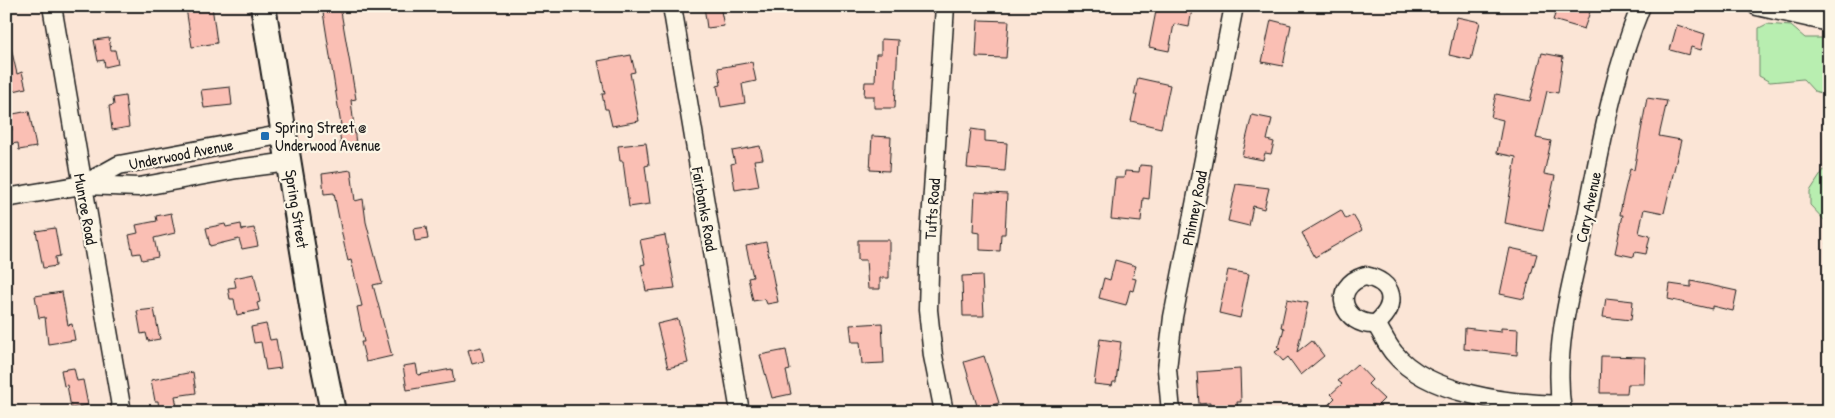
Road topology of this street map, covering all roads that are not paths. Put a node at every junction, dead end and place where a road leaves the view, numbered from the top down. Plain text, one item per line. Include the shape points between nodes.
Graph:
1 (52, 6) edge
2 (263, 6) edge
3 (672, 6) edge
4 (945, 6) edge
5 (1234, 6) edge
6 (1641, 6) edge
7 (1757, 6) edge
8 (1829, 22) edge
9 (285, 134) junction
10 (289, 162) junction
11 (82, 186) junction
12 (6, 198) edge
13 (1376, 324) dead end
14 (1562, 408) edge
15 (122, 412) edge
16 (333, 412) edge
17 (740, 412) edge
18 (944, 412) edge
19 (1171, 412) edge

1 - 11 street, Munroe Road
2 - 9 main road, Spring Street
3 - 17 street, Fairbanks Road
4 - 18 street, Tufts Road via 928,310
5 - 19 street, Phinney Road via 1173,317 1167,369
6 - 14 street, Cary Avenue via 1628,39 1608,113 1568,300 1560,354
7 - 8 street
9 - 10 main road, Spring Street
9 - 11 street, Underwood Avenue via 119,165
10 - 11 street, Underwood Avenue via 139,187
10 - 16 main road, Spring Street
11 - 12 street, Underwood Avenue
11 - 15 street, Munroe Road
13 - 14 street via 1394,354 1421,376 1478,396

